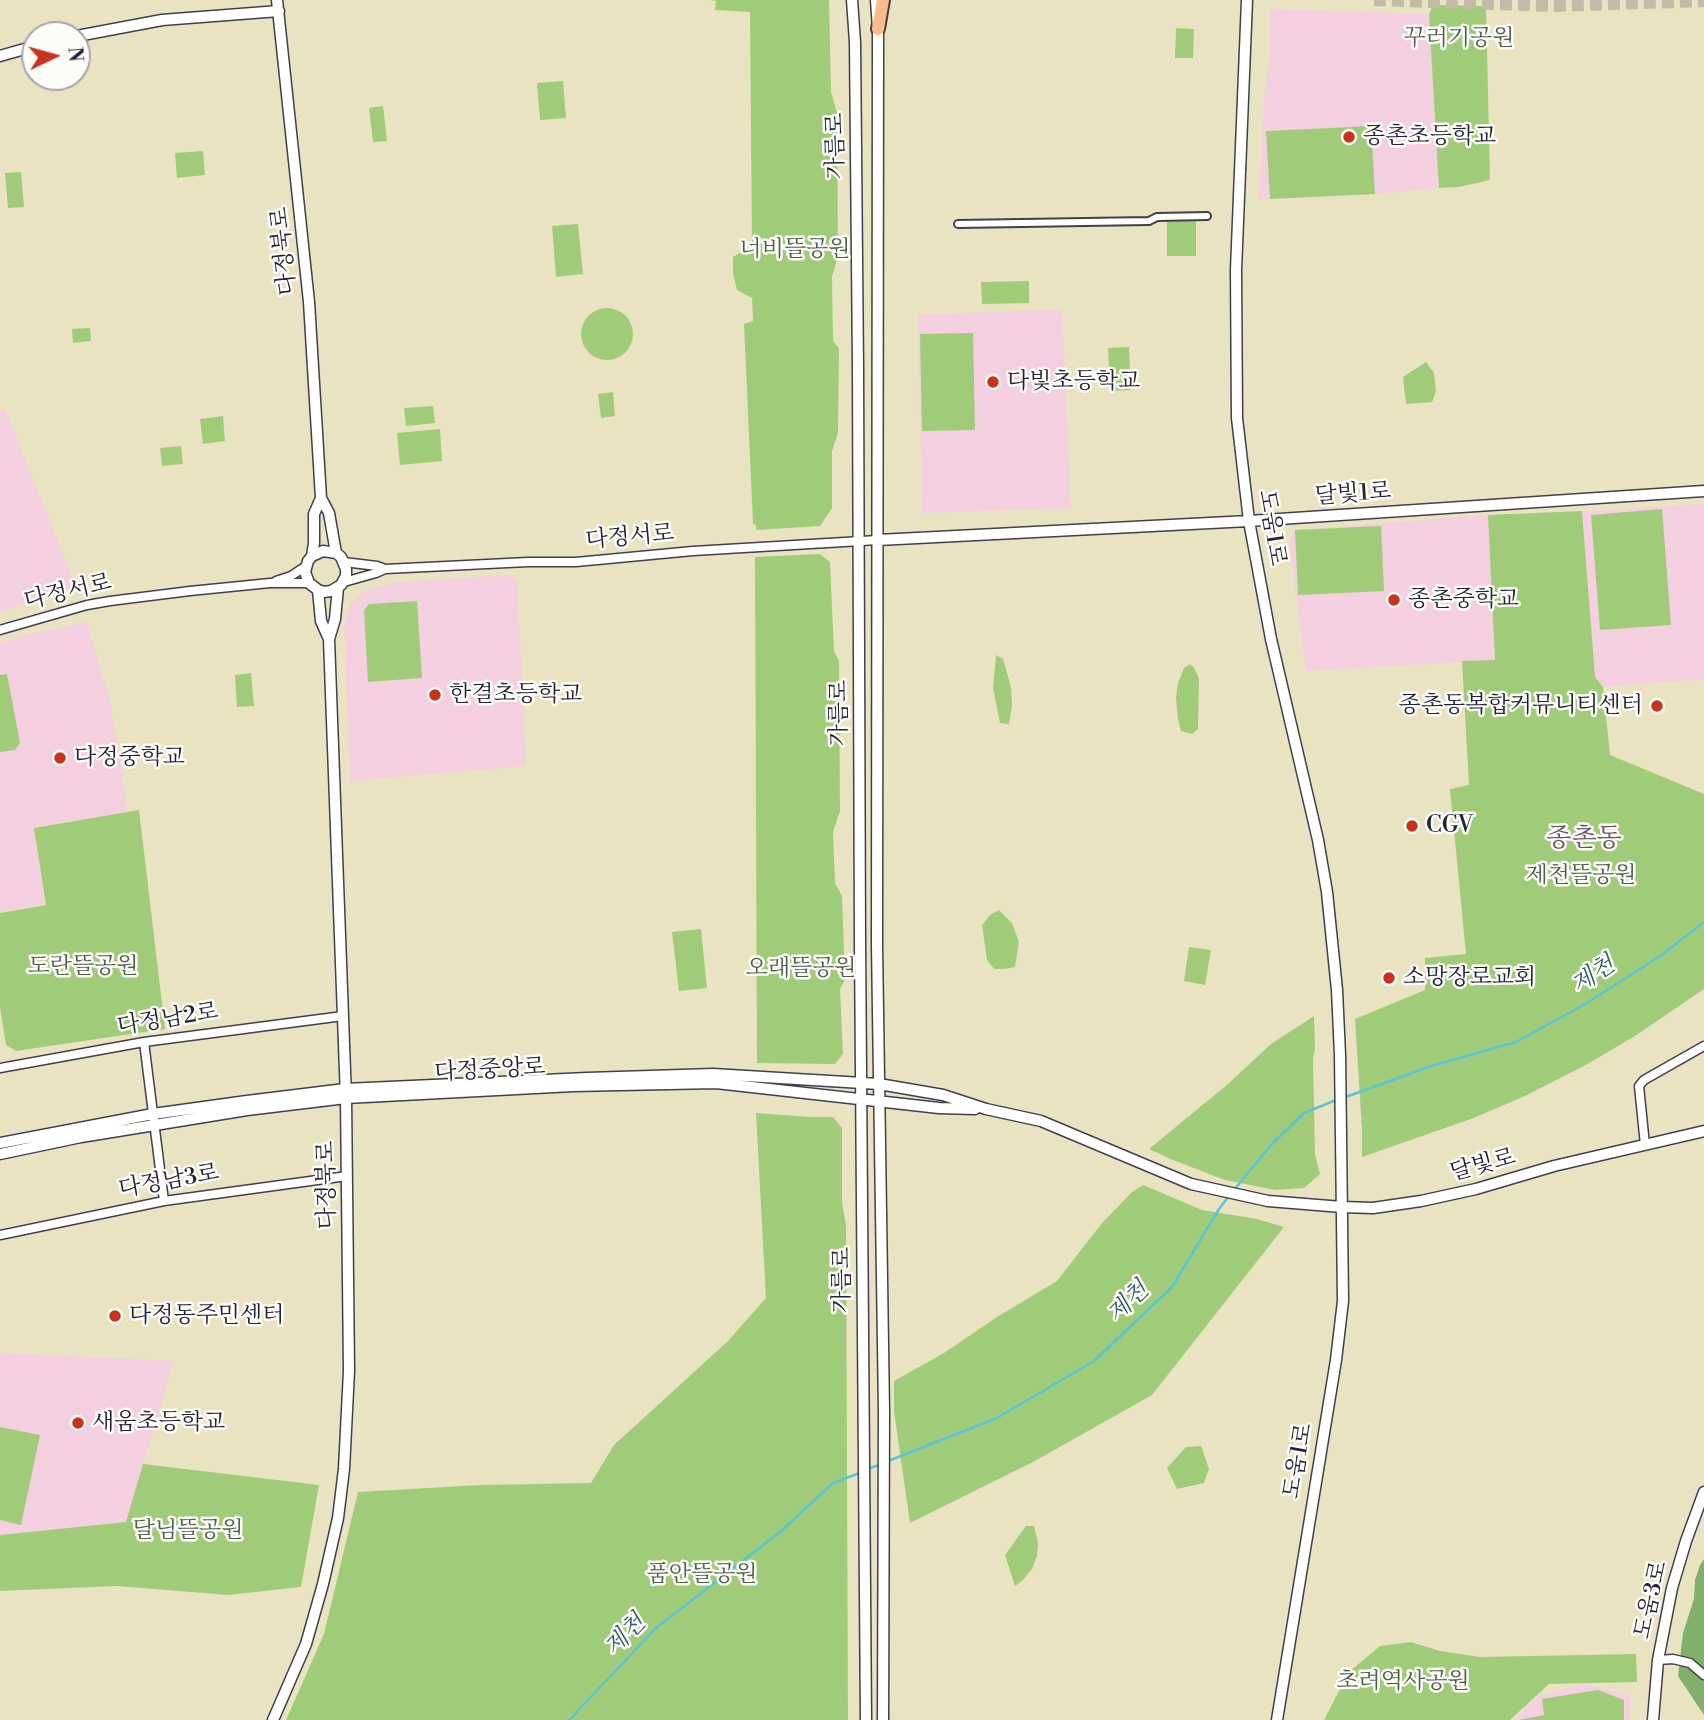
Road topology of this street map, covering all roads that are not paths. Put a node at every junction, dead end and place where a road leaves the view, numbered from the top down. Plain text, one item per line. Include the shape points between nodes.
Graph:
1 (844, 0) edge
2 (852, 0) edge
3 (876, 0) edge
4 (883, 0) edge
5 (1247, 0) edge
6 (278, 5) edge
7 (878, 29) junction
8 (91, 33) edge
9 (855, 42) junction
10 (21, 50) edge
11 (0, 56) edge
12 (1207, 216) dead end
13 (958, 224) dead end
14 (1704, 491) edge
15 (321, 498) junction
16 (1249, 521) junction
17 (878, 540) junction
18 (859, 541) junction
19 (336, 553) junction
20 (312, 556) junction
21 (344, 562) junction
22 (306, 566) junction
23 (385, 569) junction
24 (270, 583) junction
25 (309, 583) junction
26 (341, 585) junction
27 (317, 590) junction
28 (0, 630) edge
29 (329, 639) junction
30 (344, 1016) junction
31 (144, 1042) junction
32 (1704, 1046) edge
33 (0, 1068) edge
34 (862, 1083) junction
35 (879, 1084) junction
36 (345, 1094) junction
37 (862, 1099) junction
38 (879, 1101) junction
39 (986, 1109) junction
40 (154, 1119) junction
41 (1704, 1131) edge
42 (0, 1143) edge
43 (1645, 1146) junction
44 (0, 1154) edge
45 (347, 1176) junction
46 (164, 1201) junction
47 (1342, 1207) junction
48 (0, 1235) edge
49 (1704, 1492) edge
50 (1658, 1660) junction
51 (1704, 1675) edge
52 (273, 1720) edge
53 (866, 1720) edge
54 (883, 1720) edge
55 (1277, 1720) edge
56 (1653, 1720) edge

1 - 9 street
2 - 9 street, 가름로
3 - 7 street, 가름로
4 - 7 main road
5 - 16 street, 도움1로 via 1236,270 1237,418
6 - 8 street
6 - 15 street, 다정북로 via 309,302
7 - 17 street, 가름로
9 - 18 street, 가름로
10 - 11 street
12 - 13 street
14 - 16 street, 달빛1로
15 - 19 street via 330,513
15 - 20 street via 314,514
16 - 17 street, 달빛1로
16 - 47 street, 도움1로 via 1327,892 1340,1055
17 - 18 street, 다정서로
17 - 35 street, 가름로
18 - 23 street, 다정서로 via 576,562
18 - 34 street, 가름로
19 - 20 street via 323,551
19 - 21 street
20 - 22 street
21 - 23 street
21 - 26 street
22 - 24 street
22 - 25 street
23 - 26 street
24 - 25 street
24 - 28 street, 다정서로 via 98,603
25 - 27 street
26 - 27 street via 331,591
26 - 29 street
27 - 29 street
29 - 30 street, 다정북로
30 - 31 street, 다정남2로
30 - 36 street, 다정북로
31 - 33 street, 다정남2로
31 - 40 street
32 - 43 street via 1639,1086
34 - 35 street, 다정중앙로
34 - 36 street, 다정중앙로 via 713,1074
34 - 37 street, 가름로
35 - 38 street, 가름로
35 - 39 street via 943,1095
36 - 37 street, 다정중앙로 via 716,1083
36 - 40 street, 다정중앙로 via 247,1101
36 - 45 street, 다정북로
37 - 38 street, 다정중앙로
37 - 53 street, 가름로
38 - 39 street, 다정중앙로
38 - 54 street, 가름로
39 - 47 street, 달빛로 via 1041,1121 1191,1184 1268,1201
40 - 42 street, 다정중앙로
40 - 44 street, 다정중앙로
40 - 46 street
41 - 43 street, 달빛로
43 - 47 street, 달빛로 via 1421,1201
45 - 46 street, 다정남3로
45 - 52 street, 다정북로 via 349,1371 338,1518 306,1644
46 - 48 street, 다정남3로
47 - 55 street, 도움1로 via 1343,1301 1336,1360
49 - 50 street, 도움3로 via 1672,1588
50 - 51 street via 1690,1662
50 - 56 street, 도움3로

